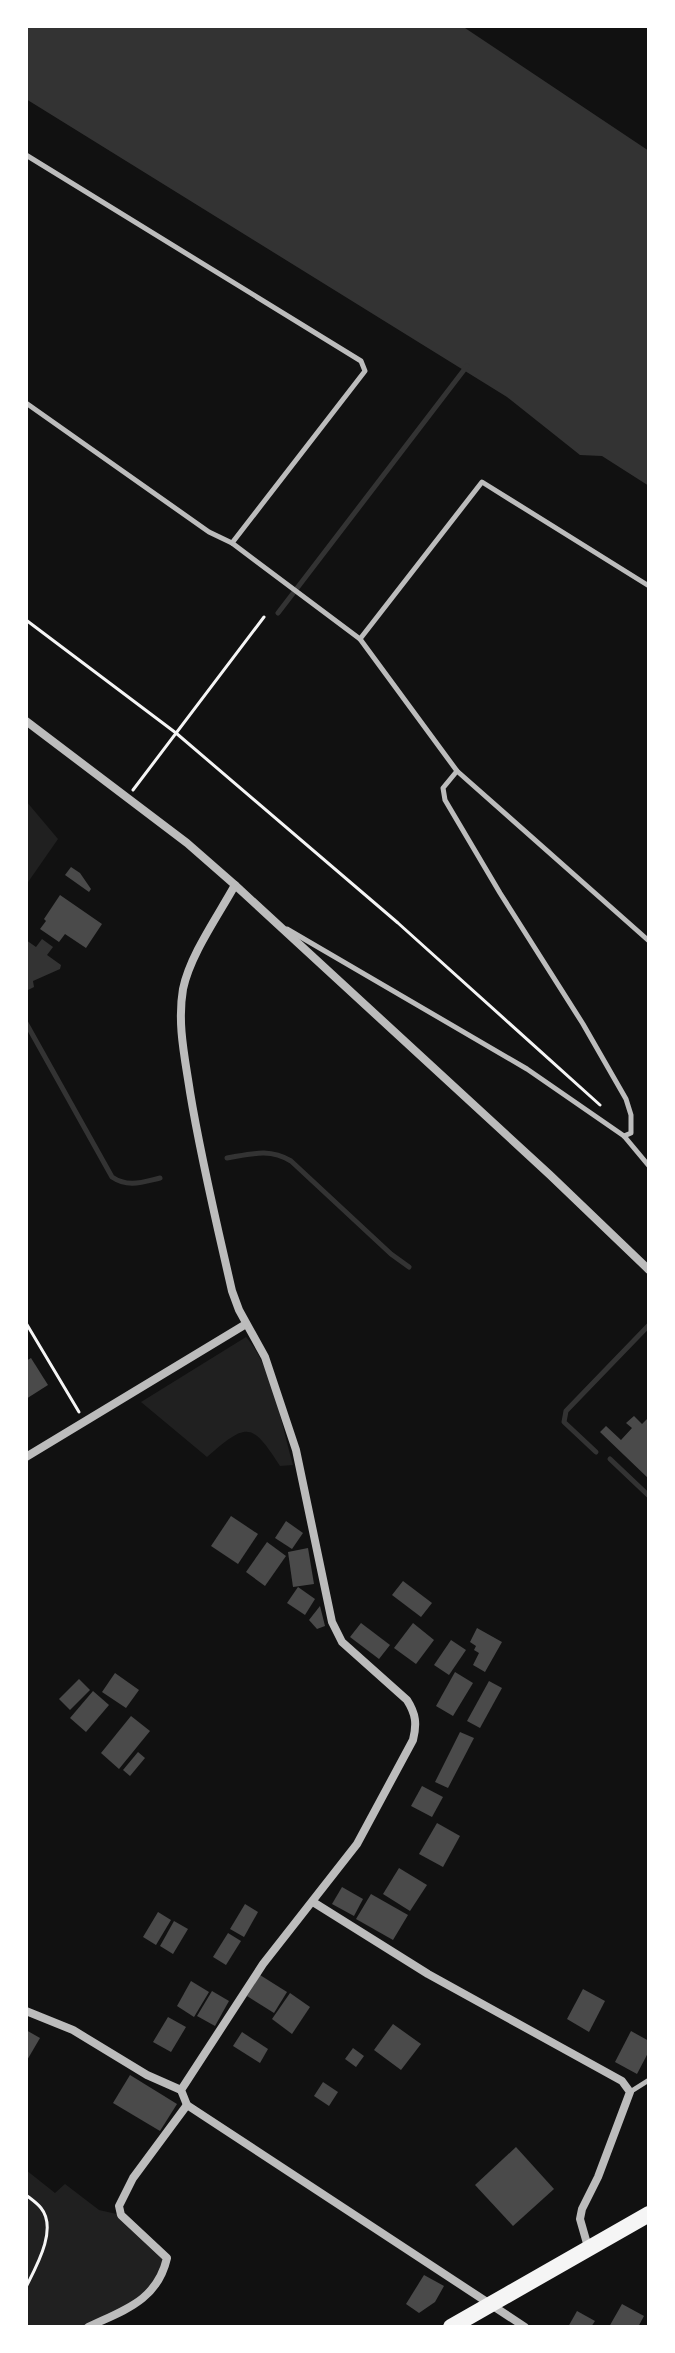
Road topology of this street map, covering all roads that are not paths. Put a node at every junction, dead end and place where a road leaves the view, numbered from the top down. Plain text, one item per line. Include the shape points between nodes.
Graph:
1 (26, 155) edge
2 (26, 403) edge
3 (232, 543) junction
4 (649, 586) edge
5 (360, 639) junction
6 (26, 721) edge
7 (457, 771) junction
8 (235, 885) junction
9 (273, 919) junction
10 (649, 941) edge
11 (624, 1136) junction
12 (649, 1166) edge
13 (649, 1270) edge
14 (246, 1324) junction
15 (26, 1457) edge
16 (313, 1902) junction
17 (26, 2011) edge
18 (649, 2080) edge
19 (181, 2090) junction
20 (630, 2092) junction
21 (187, 2105) junction
22 (649, 2214) edge
23 (588, 2247) junction
24 (490, 2302) junction
25 (88, 2327) edge
26 (451, 2327) edge
27 (523, 2327) edge

1 - 3 lane via 361,361 365,371
2 - 3 lane
3 - 5 lane
4 - 5 lane via 482,482
5 - 7 lane
6 - 8 street
7 - 10 lane
7 - 11 lane via 443,788 445,800 626,1099 631,1133
8 - 9 street
8 - 14 street via 192,964 180,1013 199,1143 232,1291
9 - 11 lane via 527,1069
9 - 13 street
11 - 12 lane
14 - 15 street
14 - 16 street via 265,1357 296,1450 332,1622 342,1642 407,1700 416,1726 357,1844
16 - 19 street via 263,1964
16 - 20 street via 428,1974 622,2081
17 - 19 street via 73,2030
18 - 20 lane
19 - 21 street
20 - 23 street via 582,2209
21 - 24 street
21 - 25 street via 133,2178 119,2206 121,2215 167,2258 163,2275 145,2299
22 - 23 highway
23 - 24 highway
24 - 26 highway
24 - 27 street

